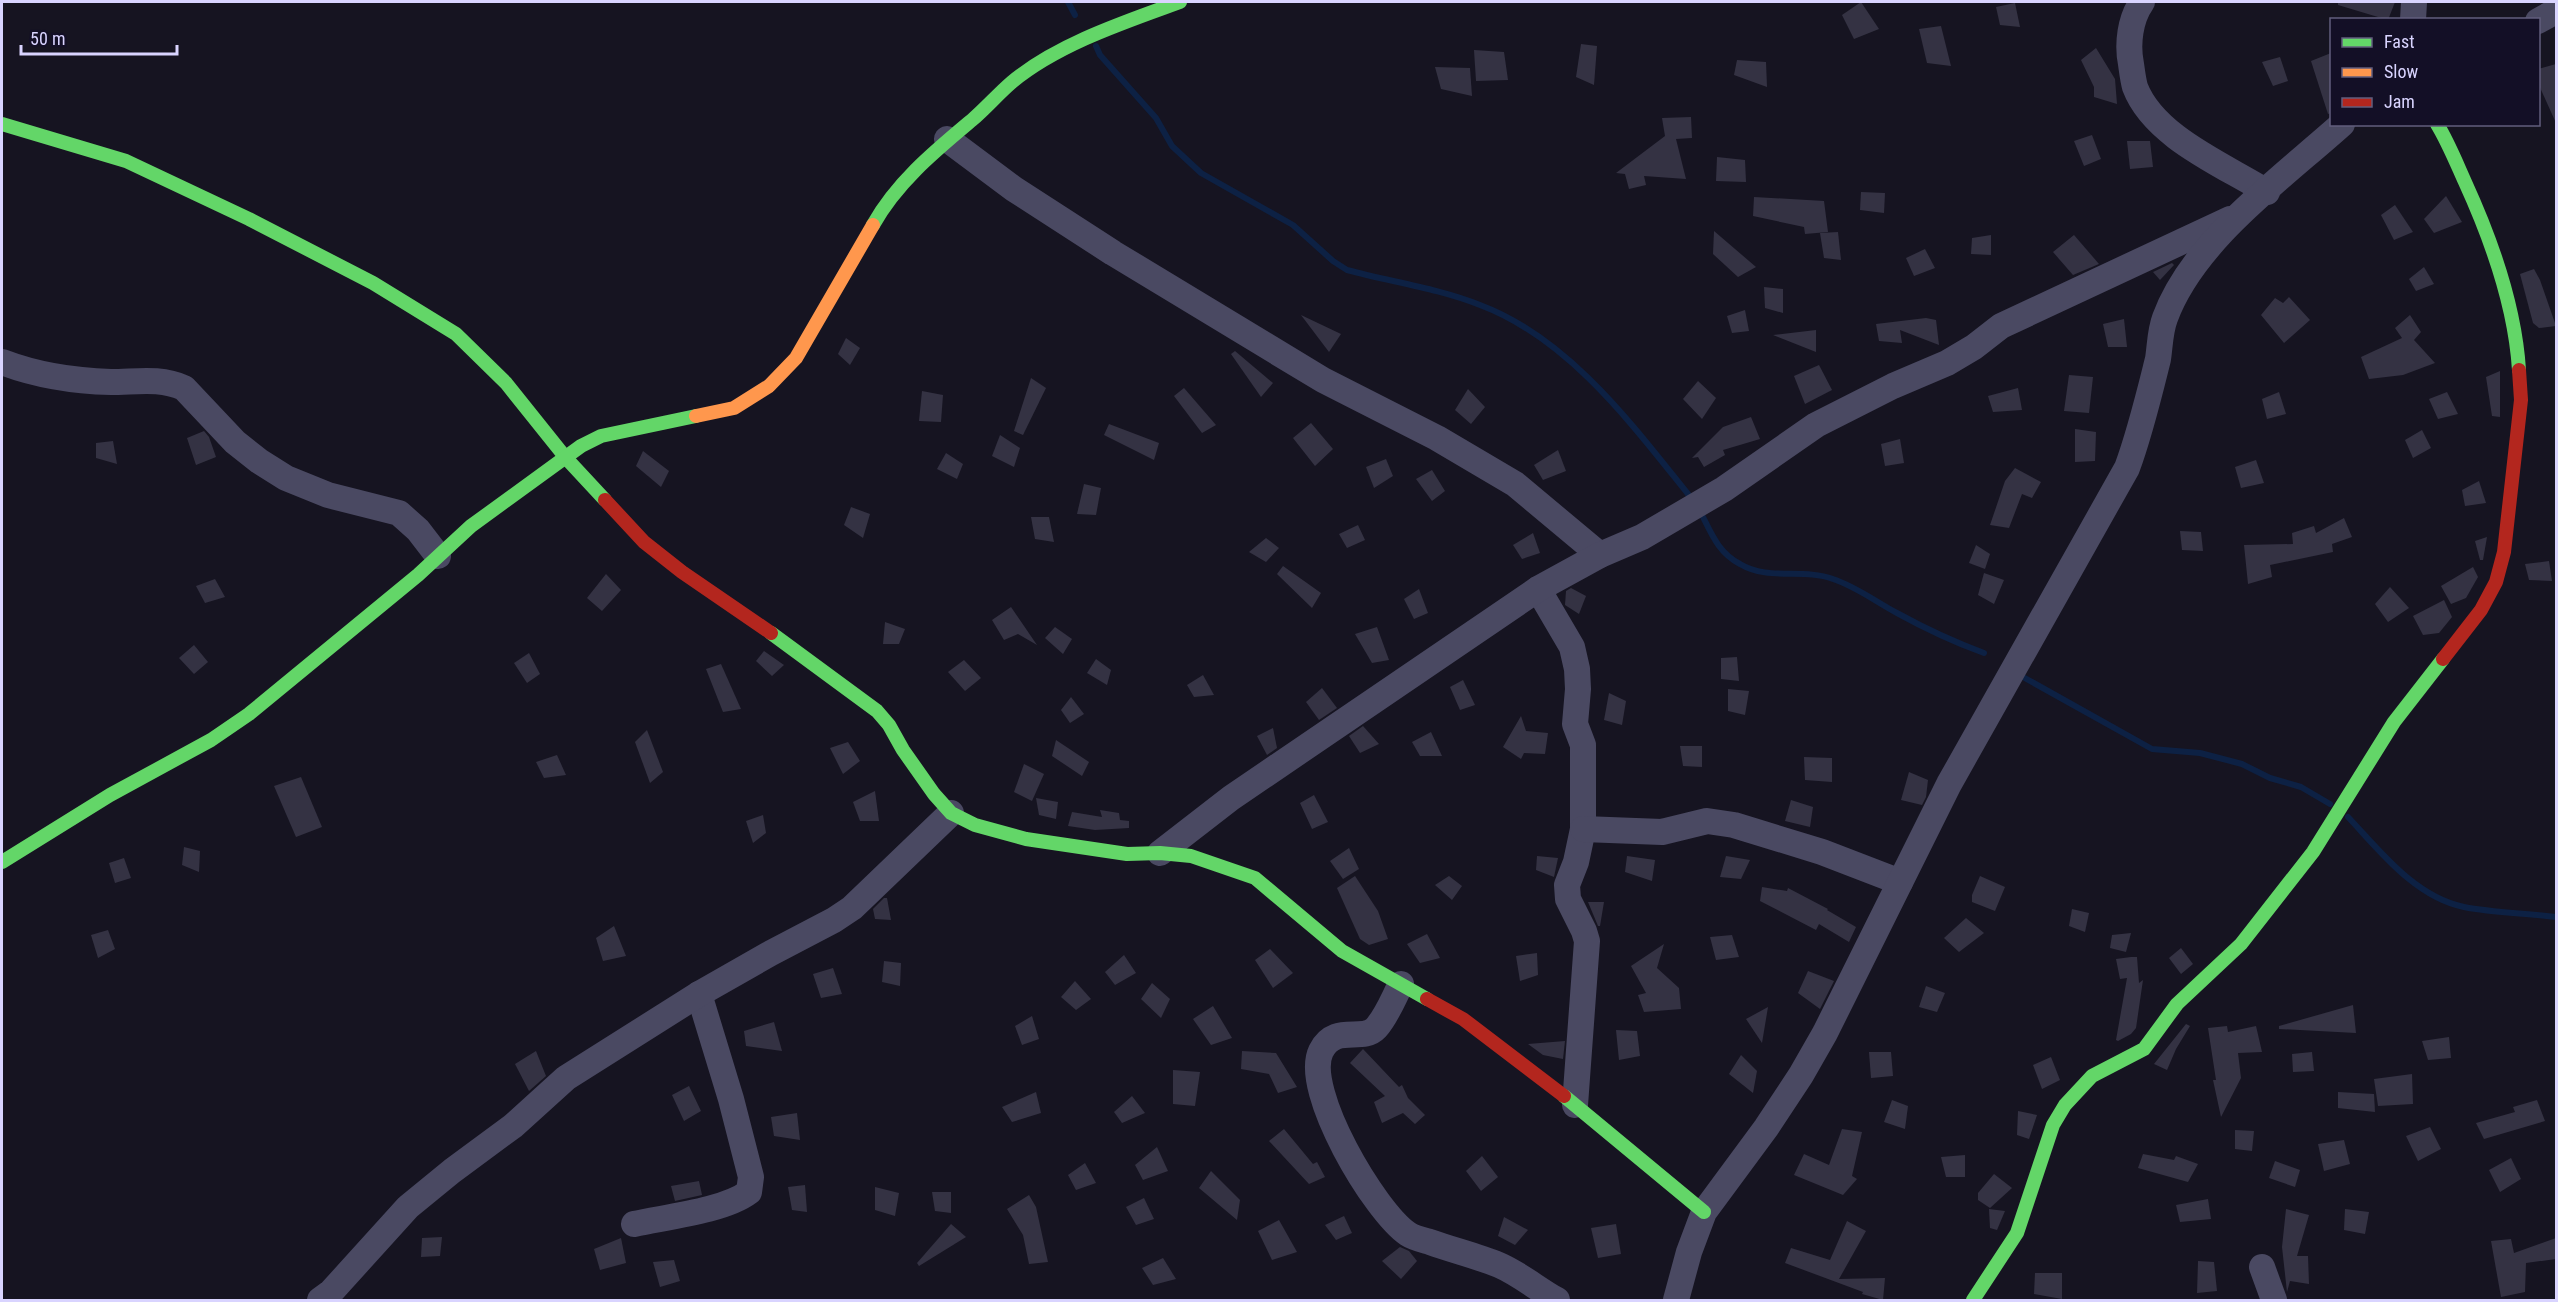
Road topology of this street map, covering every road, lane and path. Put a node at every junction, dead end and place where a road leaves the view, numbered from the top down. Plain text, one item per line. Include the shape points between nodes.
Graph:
1 (1180, 2) edge
2 (2142, 2) edge
3 (2415, 2) edge
4 (2556, 11) edge
5 (2413, 18) edge
6 (2540, 20) edge
7 (2, 124) edge
8 (2340, 126) edge
9 (2438, 126) edge
10 (947, 139) junction
11 (2267, 192) junction
12 (2234, 218) junction
13 (2, 362) edge
14 (566, 458) junction
15 (1600, 555) junction
16 (438, 556) junction
17 (1538, 589) junction
18 (951, 813) junction
19 (1582, 829) junction
20 (1161, 853) junction
21 (2, 862) edge
22 (1900, 882) junction
23 (1401, 984) junction
24 (699, 994) junction
25 (1575, 1105) junction
26 (1704, 1212) junction
27 (634, 1224) dead end
28 (2262, 1267) dead end
29 (330, 1298) edge
30 (1557, 1300) edge
31 (1676, 1300) edge
32 (1973, 1300) edge
33 (2274, 1300) edge

1 - 10 street via 1059,52 1013,81
2 - 11 street via 2129,51 2135,87 2154,117 2192,148
3 - 5 street
4 - 6 street
7 - 14 street via 126,161 373,283 456,334 506,383
8 - 11 street
9 - 32 street via 2479,213 2517,336 2521,400 2506,540 2496,582 2481,610 2394,722 2313,852 2241,944 2176,1004 2144,1049 2092,1076 2065,1105 2052,1125 2017,1233
10 - 14 street via 883,207 796,358 770,386 734,408 601,436
10 - 15 street via 1014,189 1113,253 1323,380 1437,438 1515,484
11 - 12 street
12 - 15 street via 2001,326 1947,363 1816,425 1725,489 1642,537
12 - 22 street via 2178,292 2164,320 2139,436 2127,468 1954,773
13 - 16 street via 61,378 173,383 184,388 235,442 259,461 286,478 328,495 399,513
14 - 16 street via 471,526
14 - 18 street via 644,542 682,573 877,711
15 - 17 street
16 - 21 street via 249,714
17 - 19 street via 1572,647 1578,689 1575,724 1582,745
17 - 20 street via 1231,798
18 - 20 street via 975,825 1026,838 1127,854
18 - 24 street via 852,908
19 - 22 street via 1662,832 1707,821 1734,825 1822,852
19 - 25 street via 1567,885 1568,899 1587,941
20 - 23 street via 1191,856 1255,878 1342,951
22 - 26 street via 1801,1075
23 - 25 street via 1463,1019
23 - 30 street via 1376,1029 1360,1036 1347,1033 1333,1038 1321,1052 1318,1078 1336,1129 1368,1187 1386,1213 1409,1235 1499,1265
24 - 27 street via 751,1177 748,1192 700,1211
24 - 29 street via 566,1078 513,1126 408,1207
25 - 26 street
26 - 31 street
28 - 33 street

